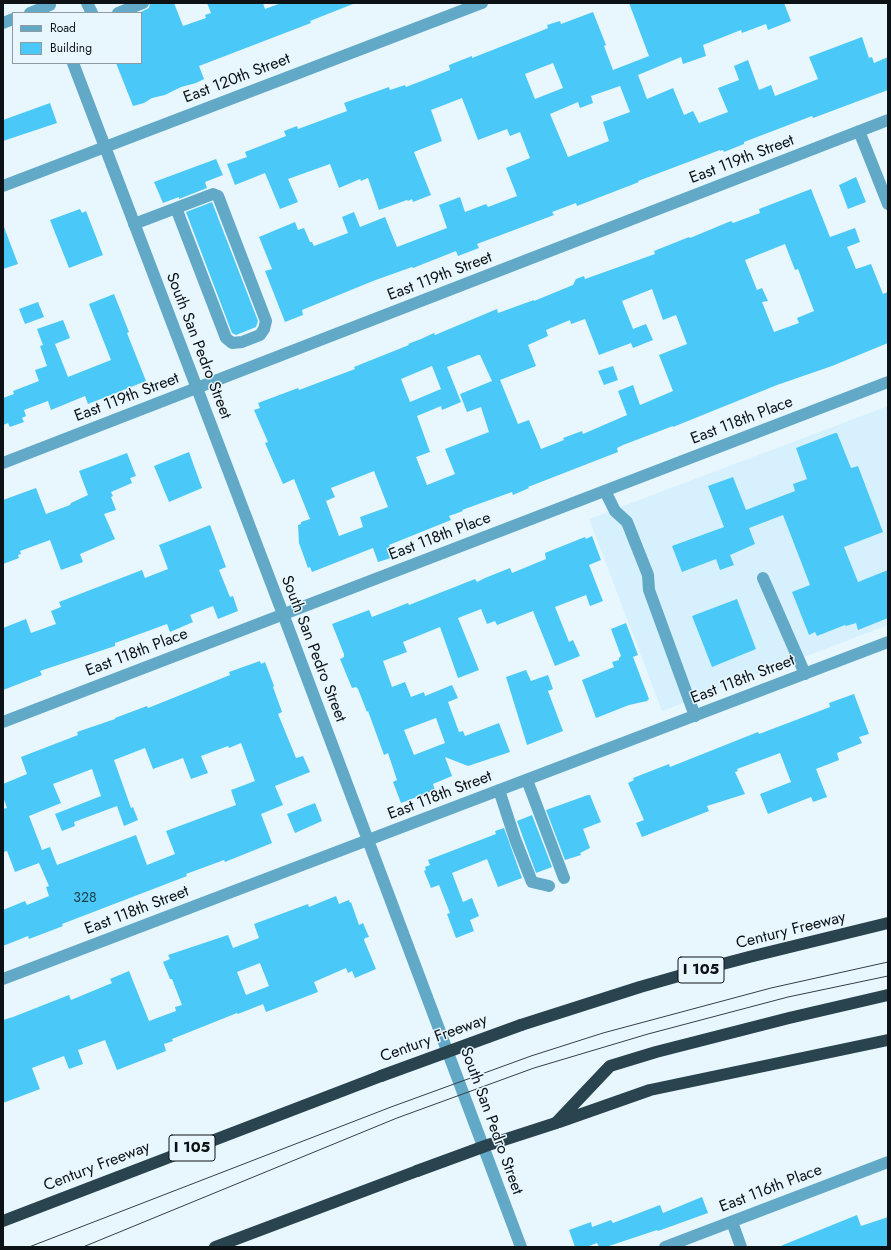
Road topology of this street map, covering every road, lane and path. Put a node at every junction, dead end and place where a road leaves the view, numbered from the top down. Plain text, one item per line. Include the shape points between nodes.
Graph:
1 (87, 3) edge
2 (143, 3) edge
3 (482, 3) edge
4 (469, 5) edge
5 (51, 7) edge
6 (34, 12) edge
7 (92, 12) edge
8 (120, 12) edge
9 (73, 64) edge
10 (888, 120) edge
11 (859, 131) junction
12 (104, 147) junction
13 (3, 186) edge
14 (888, 204) edge
15 (176, 208) junction
16 (134, 224) junction
17 (888, 382) edge
18 (197, 389) junction
19 (3, 463) edge
20 (605, 491) junction
21 (764, 578) dead end
22 (284, 614) junction
23 (888, 642) edge
24 (805, 674) junction
25 (695, 716) junction
26 (3, 722) edge
27 (527, 780) junction
28 (499, 790) junction
29 (368, 840) junction
30 (564, 878) dead end
31 (549, 886) dead end
32 (888, 923) edge
33 (3, 979) edge
34 (888, 995) edge
35 (888, 1040) edge
36 (556, 1123) junction
37 (888, 1162) edge
38 (3, 1221) edge
39 (732, 1222) junction
40 (216, 1247) edge
41 (521, 1247) edge
42 (665, 1247) edge
43 (741, 1247) edge

1 - 7 street
2 - 8 street
3 - 4 street, East 120th Street
4 - 12 street, East 120th Street
5 - 6 street
9 - 12 street, South San Pedro Street
10 - 11 street, East 119th Street
11 - 14 street
11 - 18 street, East 119th Street
12 - 13 street, East 120th Street
12 - 16 street, South San Pedro Street
15 - 15 street via 226,338 232,343 260,335 266,320 218,196 213,194
15 - 16 street
16 - 18 street, South San Pedro Street
17 - 20 street, East 118th Place
18 - 19 street, East 119th Street
18 - 22 street, South San Pedro Street
20 - 22 street, East 118th Place
20 - 25 street via 615,511 627,522 630,529 648,575 649,590
21 - 24 street
22 - 26 street, East 118th Place
22 - 29 street, South San Pedro Street
23 - 24 street, East 118th Street
24 - 25 street, East 118th Street
25 - 27 street, East 118th Street
27 - 28 street, East 118th Street
27 - 30 street
28 - 29 street, East 118th Street
28 - 31 street via 514,839 532,882
29 - 33 street, East 118th Street
29 - 41 street, South San Pedro Street
32 - 38 highway, Century Freeway / I 105, bridge via 689,973 521,1025
34 - 36 highway via 789,1018 610,1066
35 - 36 highway via 650,1090
36 - 40 highway, bridge via 488,1145
37 - 39 street, East 116th Place
39 - 42 street, East 116th Place
39 - 43 street

